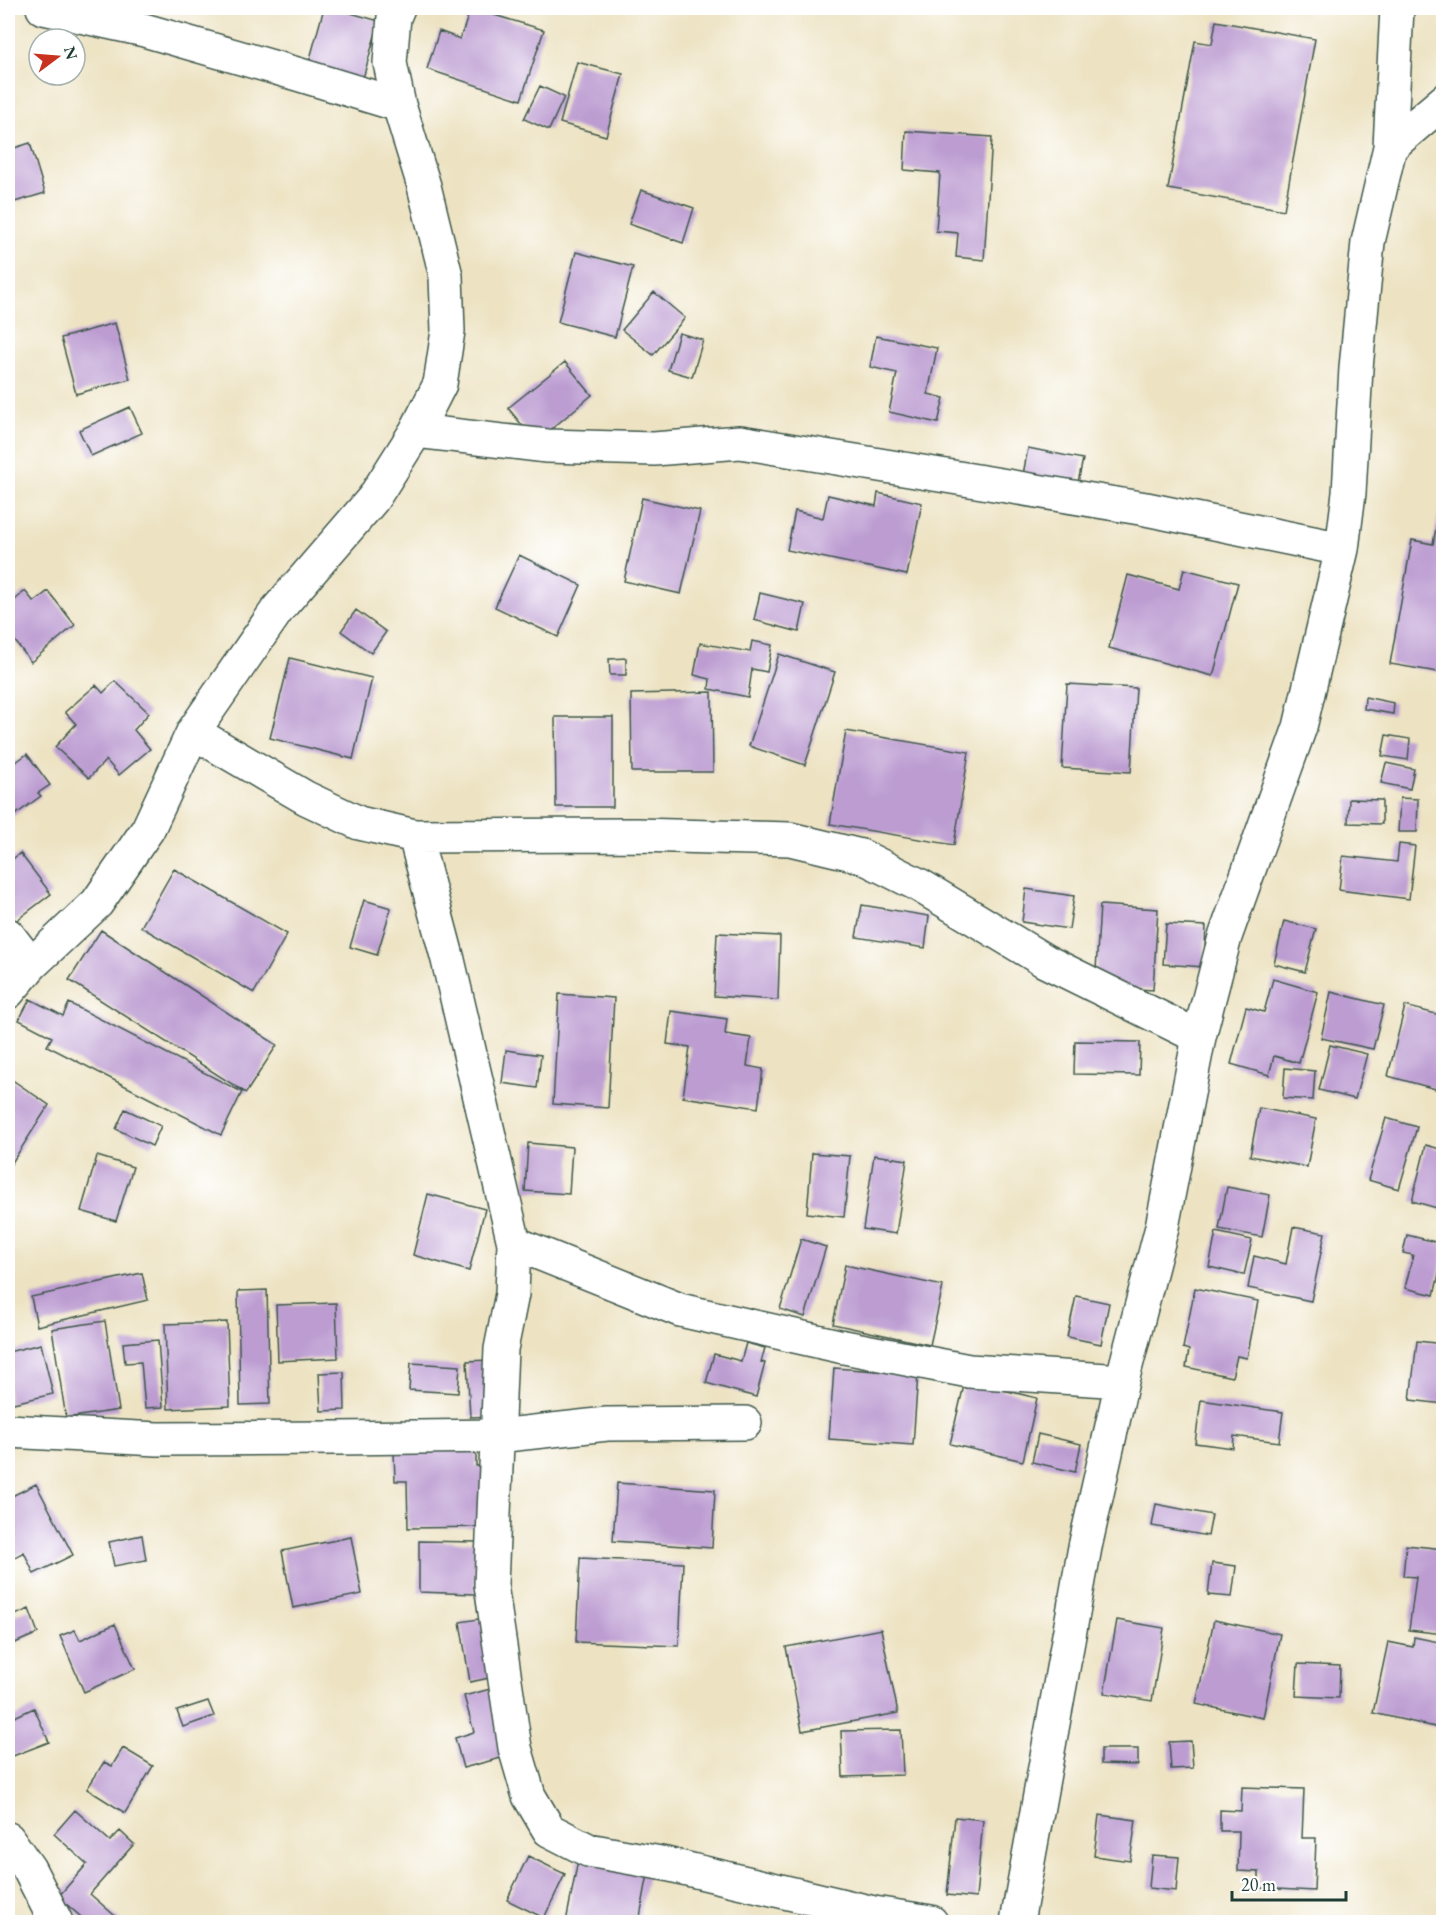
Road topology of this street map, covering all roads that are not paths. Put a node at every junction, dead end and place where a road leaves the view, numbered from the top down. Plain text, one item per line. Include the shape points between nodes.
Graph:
1 (43, 8) edge
2 (398, 8) edge
3 (1397, 8) edge
4 (1443, 101) edge
5 (399, 105) junction
6 (1390, 147) junction
7 (416, 431) junction
8 (1342, 549) junction
9 (193, 732) junction
10 (415, 836) junction
11 (8, 935) edge
12 (31, 965) junction
13 (8, 992) edge
14 (1199, 1037) junction
15 (514, 1244) junction
16 (1122, 1381) junction
17 (745, 1423) dead end
18 (8, 1431) edge
19 (498, 1436) junction
20 (8, 1839) edge
21 (56, 1923) edge
22 (931, 1923) edge
23 (1017, 1923) edge

1 - 5 street via 154,33
2 - 5 street via 390,63
3 - 6 street
4 - 6 street
5 - 7 street via 446,276 448,331 440,384
6 - 8 street via 1368,242
7 - 8 street via 547,446 654,449 740,442 1146,509
7 - 9 street via 373,500 278,609
8 - 14 street via 1300,727 1225,937
9 - 10 street via 306,798 359,823
9 - 12 street via 148,829 104,894
10 - 14 street via 790,839 861,856 919,885 1045,962
10 - 15 street
11 - 12 street
12 - 13 street
14 - 16 street via 1162,1227
15 - 16 street via 680,1310 839,1346 969,1371
15 - 19 street via 512,1294 501,1349
16 - 23 street via 1085,1547
17 - 19 street via 607,1424
18 - 19 street via 157,1439
19 - 22 street via 491,1585 515,1748 529,1796 549,1830 588,1850
20 - 21 street via 29,1869

